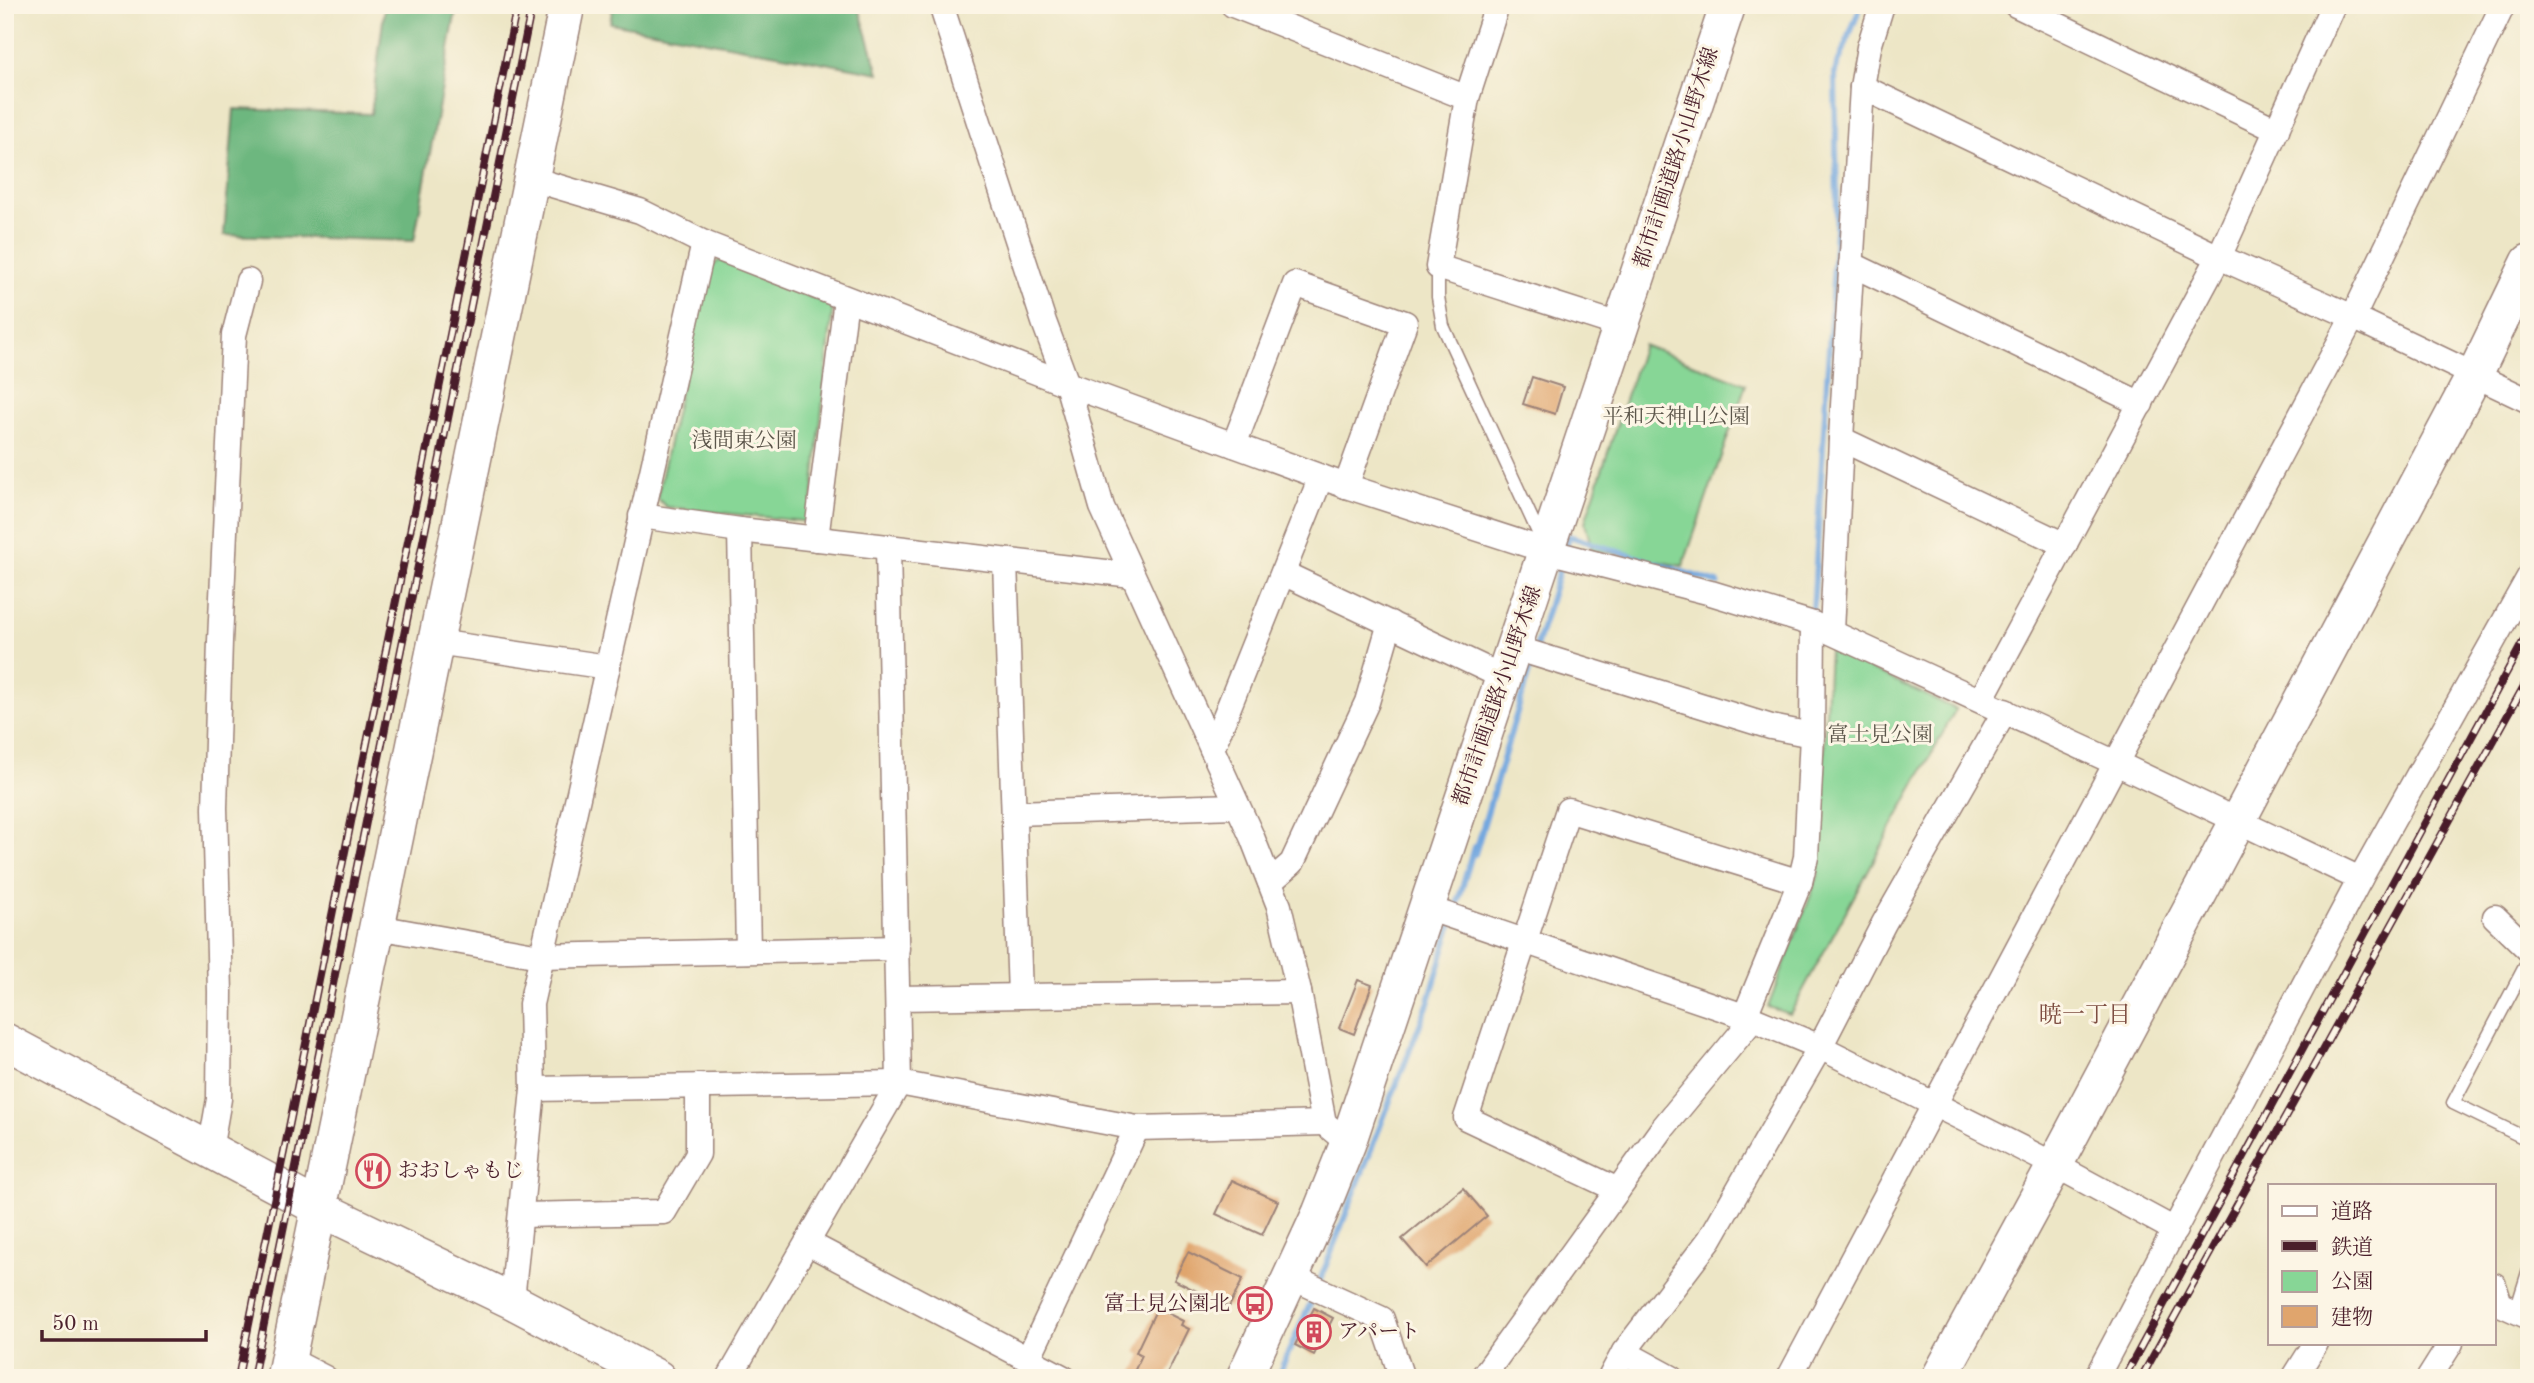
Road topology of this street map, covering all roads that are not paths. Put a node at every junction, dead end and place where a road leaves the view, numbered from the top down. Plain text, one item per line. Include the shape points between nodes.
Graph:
1 (567, 5) edge
2 (941, 5) edge
3 (1496, 5) edge
4 (1728, 5) edge
5 (1882, 5) edge
6 (2016, 5) edge
7 (2503, 5) edge
8 (1245, 7) edge
9 (2324, 8) edge
10 (1862, 87) junction
11 (1468, 98) junction
12 (2277, 130) junction
13 (532, 179) junction
14 (704, 243) junction
15 (2220, 257) junction
16 (2529, 262) edge
17 (1851, 264) junction
18 (1438, 267) junction
19 (248, 281) dead end
20 (846, 299) junction
21 (2353, 317) junction
22 (1622, 326) junction
23 (2475, 374) junction
24 (1067, 384) junction
25 (2529, 401) edge
26 (2141, 404) junction
27 (1840, 439) junction
28 (1234, 445) junction
29 (1321, 477) junction
30 (1346, 486) junction
31 (640, 516) junction
32 (740, 530) junction
33 (816, 539) junction
34 (2065, 545) junction
35 (887, 547) junction
36 (1547, 551) junction
37 (1005, 561) junction
38 (1283, 573) junction
39 (1132, 575) junction
40 (2529, 577) edge
41 (1390, 624) junction
42 (1822, 628) junction
43 (436, 642) junction
44 (1510, 663) junction
45 (608, 667) junction
46 (1982, 700) junction
47 (2005, 711) junction
48 (1812, 734) junction
49 (1212, 749) junction
50 (2116, 763) junction
51 (1236, 806) junction
52 (1014, 813) junction
53 (2238, 820) junction
54 (2360, 879) junction
55 (1270, 882) junction
56 (1800, 882) junction
57 (1427, 908) junction
58 (2495, 917) dead end
59 (377, 927) junction
60 (1524, 941) junction
61 (897, 948) junction
62 (2529, 950) edge
63 (748, 951) junction
64 (540, 956) junction
65 (2529, 959) edge
66 (1299, 992) junction
67 (1020, 996) junction
68 (898, 998) junction
69 (1749, 1018) junction
70 (5, 1041) edge
71 (1820, 1047) junction
72 (900, 1083) junction
73 (698, 1086) junction
74 (533, 1089) junction
75 (1934, 1104) junction
76 (1137, 1128) junction
77 (1336, 1133) junction
78 (2529, 1140) edge
79 (210, 1150) junction
80 (2055, 1165) junction
81 (1618, 1190) junction
82 (319, 1208) junction
83 (521, 1215) junction
84 (2175, 1230) junction
85 (808, 1243) junction
86 (2529, 1269) edge
87 (1292, 1277) junction
88 (2496, 1294) edge
89 (512, 1301) junction
90 (2523, 1314) edge
91 (2315, 1344) edge
92 (2450, 1344) edge
93 (1624, 1352) junction
94 (1028, 1359) junction
95 (286, 1368) edge
96 (325, 1378) edge
97 (658, 1378) edge
98 (729, 1378) edge
99 (1064, 1378) edge
100 (1244, 1378) edge
101 (1402, 1378) edge
102 (1482, 1378) edge
103 (1610, 1378) edge
104 (1672, 1378) edge
105 (1790, 1378) edge
106 (1939, 1378) edge
107 (2096, 1378) edge
108 (2294, 1378) edge
109 (2429, 1378) edge

1 - 13 street
2 - 24 street
3 - 11 street
4 - 22 street, 都市計画道路小山野木線
5 - 10 street
6 - 12 street
7 - 21 street
8 - 11 street
9 - 12 street
10 - 15 street
10 - 17 street
11 - 18 street
12 - 15 street
13 - 14 street via 640,211
13 - 43 street
14 - 20 street
14 - 31 street
15 - 21 street
15 - 26 street
16 - 23 street
17 - 26 street
17 - 27 street
18 - 22 street
18 - 36 lane via 1438,297 1451,347
19 - 79 street via 234,335 220,641 215,808 219,1099
20 - 24 street
20 - 33 street
21 - 23 street
21 - 50 street
22 - 36 street, 都市計画道路小山野木線
23 - 25 street
23 - 53 street
24 - 28 street
24 - 39 street via 1102,507
26 - 34 street
27 - 34 street
27 - 42 street
28 - 29 street
28 - 30 street via 1294,284 1405,323
29 - 30 street
29 - 38 street
30 - 36 street
31 - 32 street
31 - 45 street
32 - 33 street
32 - 63 street
33 - 35 street
34 - 46 street
35 - 37 street
35 - 61 street
36 - 42 street via 1711,593
36 - 44 street, 都市計画道路小山野木線
37 - 39 street
37 - 52 street
38 - 41 street
38 - 49 street
39 - 49 street
40 - 54 street
41 - 44 street
41 - 55 street via 1367,702 1292,863
42 - 46 street
42 - 48 street
43 - 45 street
43 - 59 street
44 - 48 street
44 - 57 street, 都市計画道路小山野木線
45 - 64 street
46 - 47 street
47 - 50 street
47 - 71 street via 1884,923
48 - 56 street via 1806,857
49 - 51 street
50 - 53 street
50 - 75 street
51 - 52 street
51 - 55 street
52 - 67 street
53 - 54 street
53 - 80 street
54 - 84 street
55 - 66 street
56 - 60 street via 1567,810
56 - 69 street
57 - 60 street
57 - 77 street, 都市計画道路小山野木線
58 - 62 street
59 - 64 street
59 - 82 street
60 - 69 street
60 - 81 street via 1466,1118
61 - 63 street
61 - 68 street
63 - 64 street
64 - 74 street via 531,1004
65 - 78 lane via 2453,1103
66 - 67 street
66 - 77 street
67 - 68 street
68 - 72 street
69 - 71 street
69 - 81 street
70 - 79 street
71 - 75 street
71 - 93 street via 1710,1239
72 - 73 street
72 - 76 street
72 - 85 street
73 - 74 street
73 - 83 street via 698,1154 664,1212
74 - 83 street
75 - 80 street
75 - 105 street
76 - 77 street
76 - 94 street
77 - 87 street, 都市計画道路小山野木線
79 - 82 street
80 - 84 street
80 - 106 street
81 - 102 street
82 - 89 street
82 - 95 street
83 - 89 street
84 - 107 street
85 - 94 street
85 - 98 street
86 - 90 lane
87 - 100 street, 都市計画道路小山野木線
87 - 101 street via 1382,1319
88 - 90 street via 2500,1304
89 - 97 street
91 - 108 street
92 - 109 street
93 - 103 street
93 - 104 street
94 - 99 street
95 - 96 street

